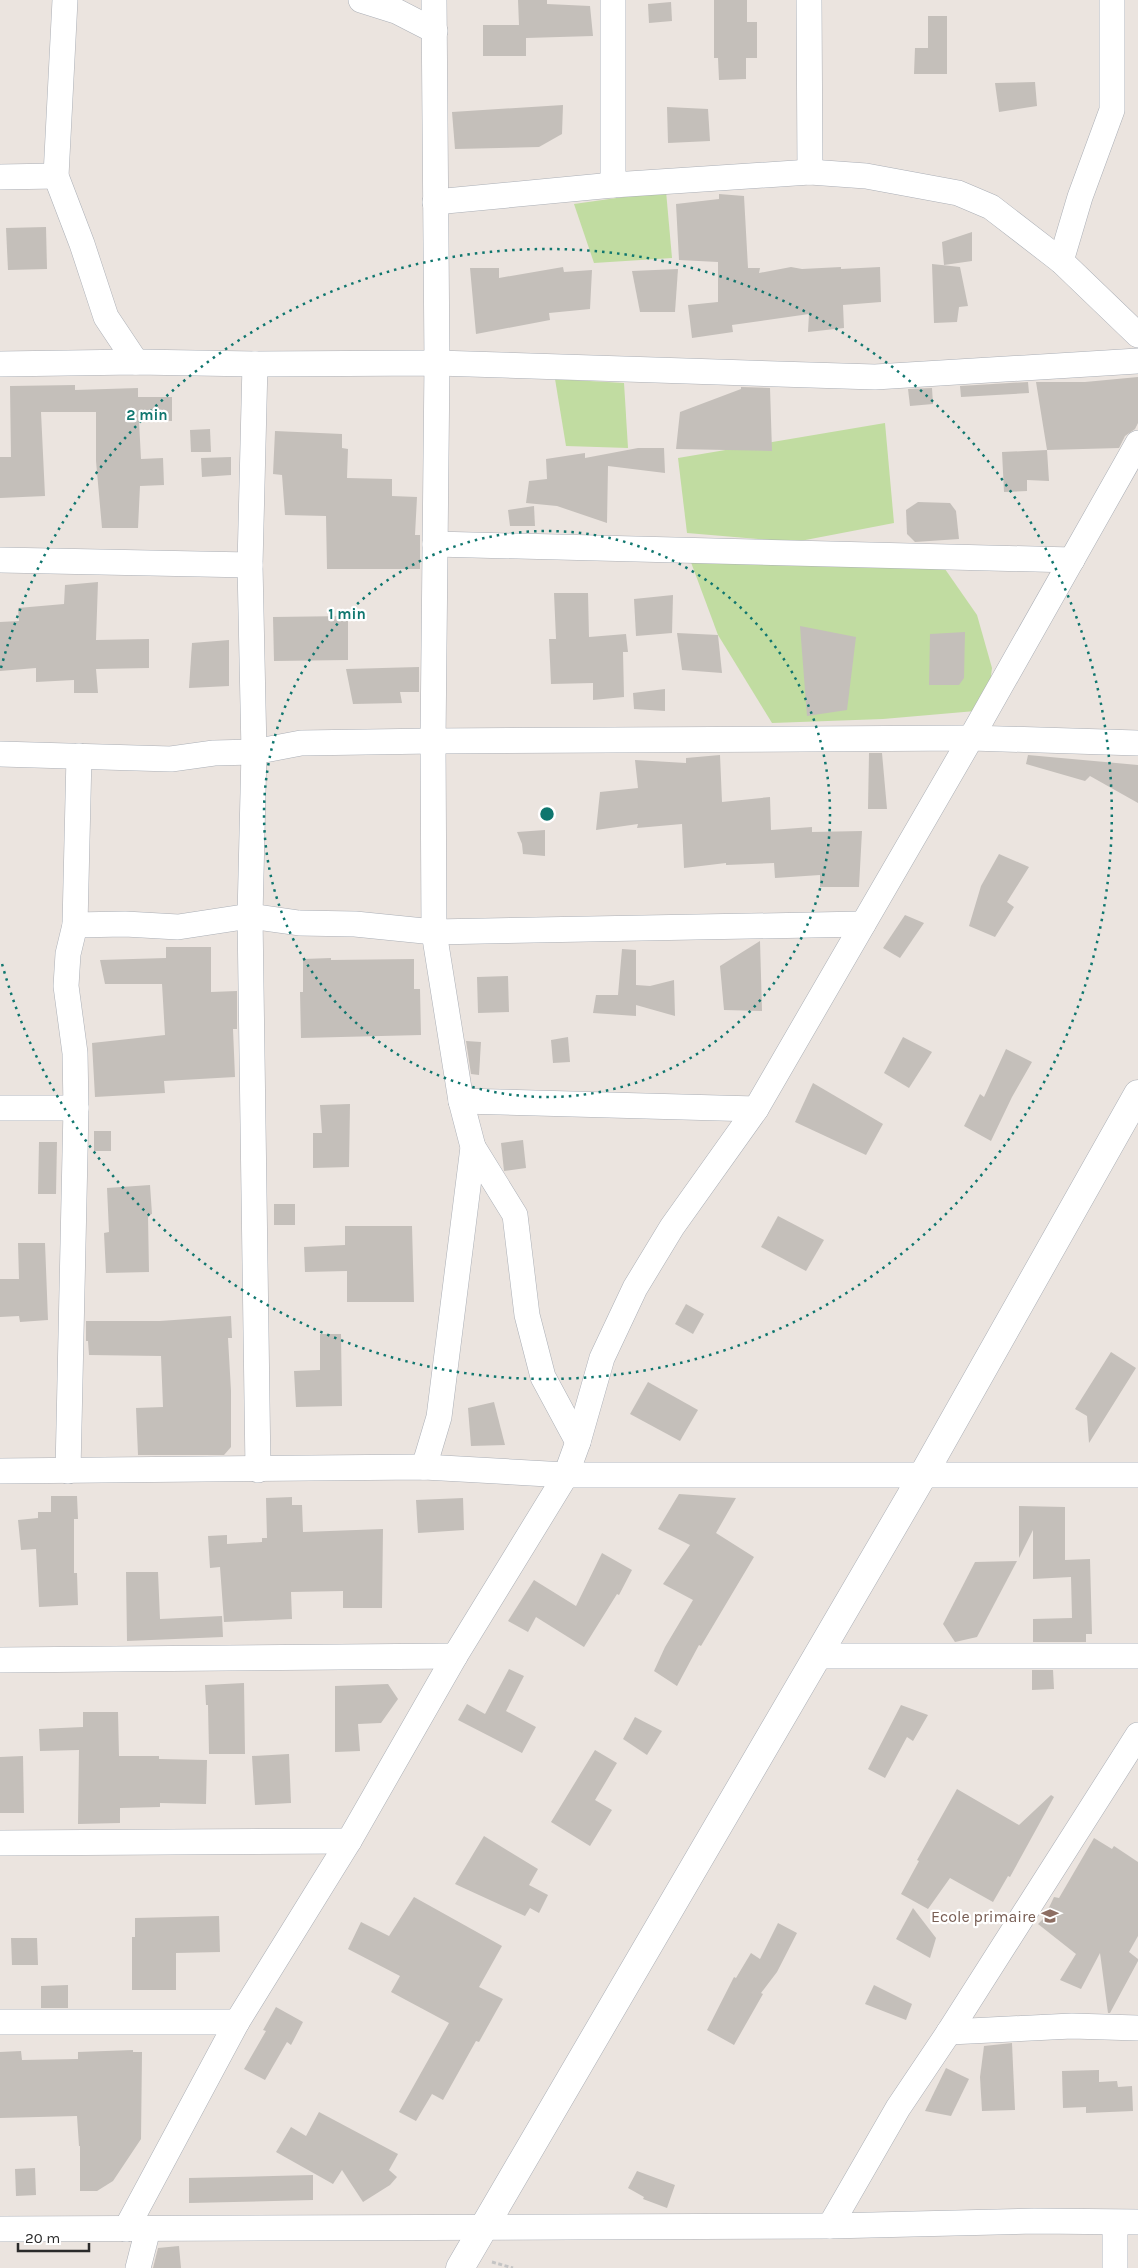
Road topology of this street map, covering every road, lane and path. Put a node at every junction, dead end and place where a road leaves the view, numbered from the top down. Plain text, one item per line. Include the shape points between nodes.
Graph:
1 (65, 0) edge
2 (361, 0) edge
3 (434, 0) edge
4 (613, 0) edge
5 (809, 0) edge
6 (1112, 0) edge
7 (435, 32) junction
8 (810, 172) junction
9 (0, 176) edge
10 (56, 176) junction
11 (613, 185) junction
12 (435, 202) junction
13 (1061, 261) junction
14 (1138, 335) edge
15 (1138, 361) edge
16 (136, 362) junction
17 (437, 363) junction
18 (0, 364) edge
19 (255, 364) junction
20 (1138, 443) edge
21 (435, 544) junction
22 (0, 560) edge
23 (1072, 560) junction
24 (250, 565) junction
25 (971, 738) junction
26 (433, 741) junction
27 (1138, 743) edge
28 (254, 752) junction
29 (0, 754) edge
30 (79, 756) junction
31 (250, 916) junction
32 (863, 924) junction
33 (75, 925) junction
34 (434, 932) junction
35 (1138, 1094) edge
36 (461, 1100) junction
37 (0, 1108) edge
38 (76, 1108) junction
39 (756, 1109) junction
40 (473, 1147) junction
41 (578, 1442) junction
42 (424, 1467) junction
43 (68, 1470) junction
44 (258, 1470) junction
45 (0, 1471) edge
46 (923, 1474) junction
47 (1138, 1474) edge
48 (566, 1475) junction
49 (455, 1656) junction
50 (818, 1656) junction
51 (1138, 1656) edge
52 (0, 1660) edge
53 (1138, 1734) edge
54 (349, 1841) junction
55 (0, 1843) edge
56 (0, 2022) edge
57 (238, 2022) junction
58 (1138, 2028) edge
59 (949, 2032) junction
60 (1126, 2223) edge
61 (830, 2226) junction
62 (482, 2228) junction
63 (0, 2229) edge
64 (137, 2229) junction
65 (138, 2268) edge
66 (460, 2268) edge
67 (1115, 2268) edge

1 - 10 street
2 - 7 street via 396,11
3 - 7 street
4 - 11 street
5 - 8 street
6 - 13 street via 1112,110
7 - 12 street
8 - 11 street
8 - 13 street via 866,176 958,193 992,207
9 - 10 street
10 - 16 street via 106,317
11 - 12 street
12 - 17 street
13 - 14 street
15 - 17 street via 876,377
16 - 18 street
16 - 19 street
17 - 19 street
17 - 21 street
19 - 24 street
20 - 23 street
21 - 23 street
21 - 26 street
22 - 24 street
23 - 25 street
24 - 28 street
25 - 26 street
25 - 27 street
25 - 32 street
26 - 28 street via 301,743
26 - 34 street
28 - 30 street via 171,759
28 - 31 street
29 - 30 street
30 - 33 street
31 - 33 street via 178,927
31 - 34 street via 299,923 355,924
31 - 44 street
32 - 34 street
32 - 39 street
33 - 38 street via 68,954 66,986 75,1053
34 - 36 street
35 - 46 street
36 - 39 street
36 - 40 street
37 - 38 street
38 - 43 street
39 - 41 street via 672,1227 635,1288 602,1358
40 - 41 street via 515,1215 527,1315 544,1378
40 - 42 street via 438,1417
41 - 48 street
42 - 44 street
42 - 48 street
43 - 44 street
43 - 45 street
46 - 47 street
46 - 48 street
46 - 50 street
48 - 49 street
49 - 52 street
49 - 54 street
50 - 51 street
50 - 62 street
53 - 59 street
54 - 55 street
54 - 57 street
56 - 57 street
57 - 64 street
58 - 59 street via 1072,2026
59 - 61 street via 898,2108
60 - 61 street via 1034,2221
60 - 67 street
61 - 62 street
62 - 64 street
62 - 66 street
63 - 64 street
64 - 65 street

